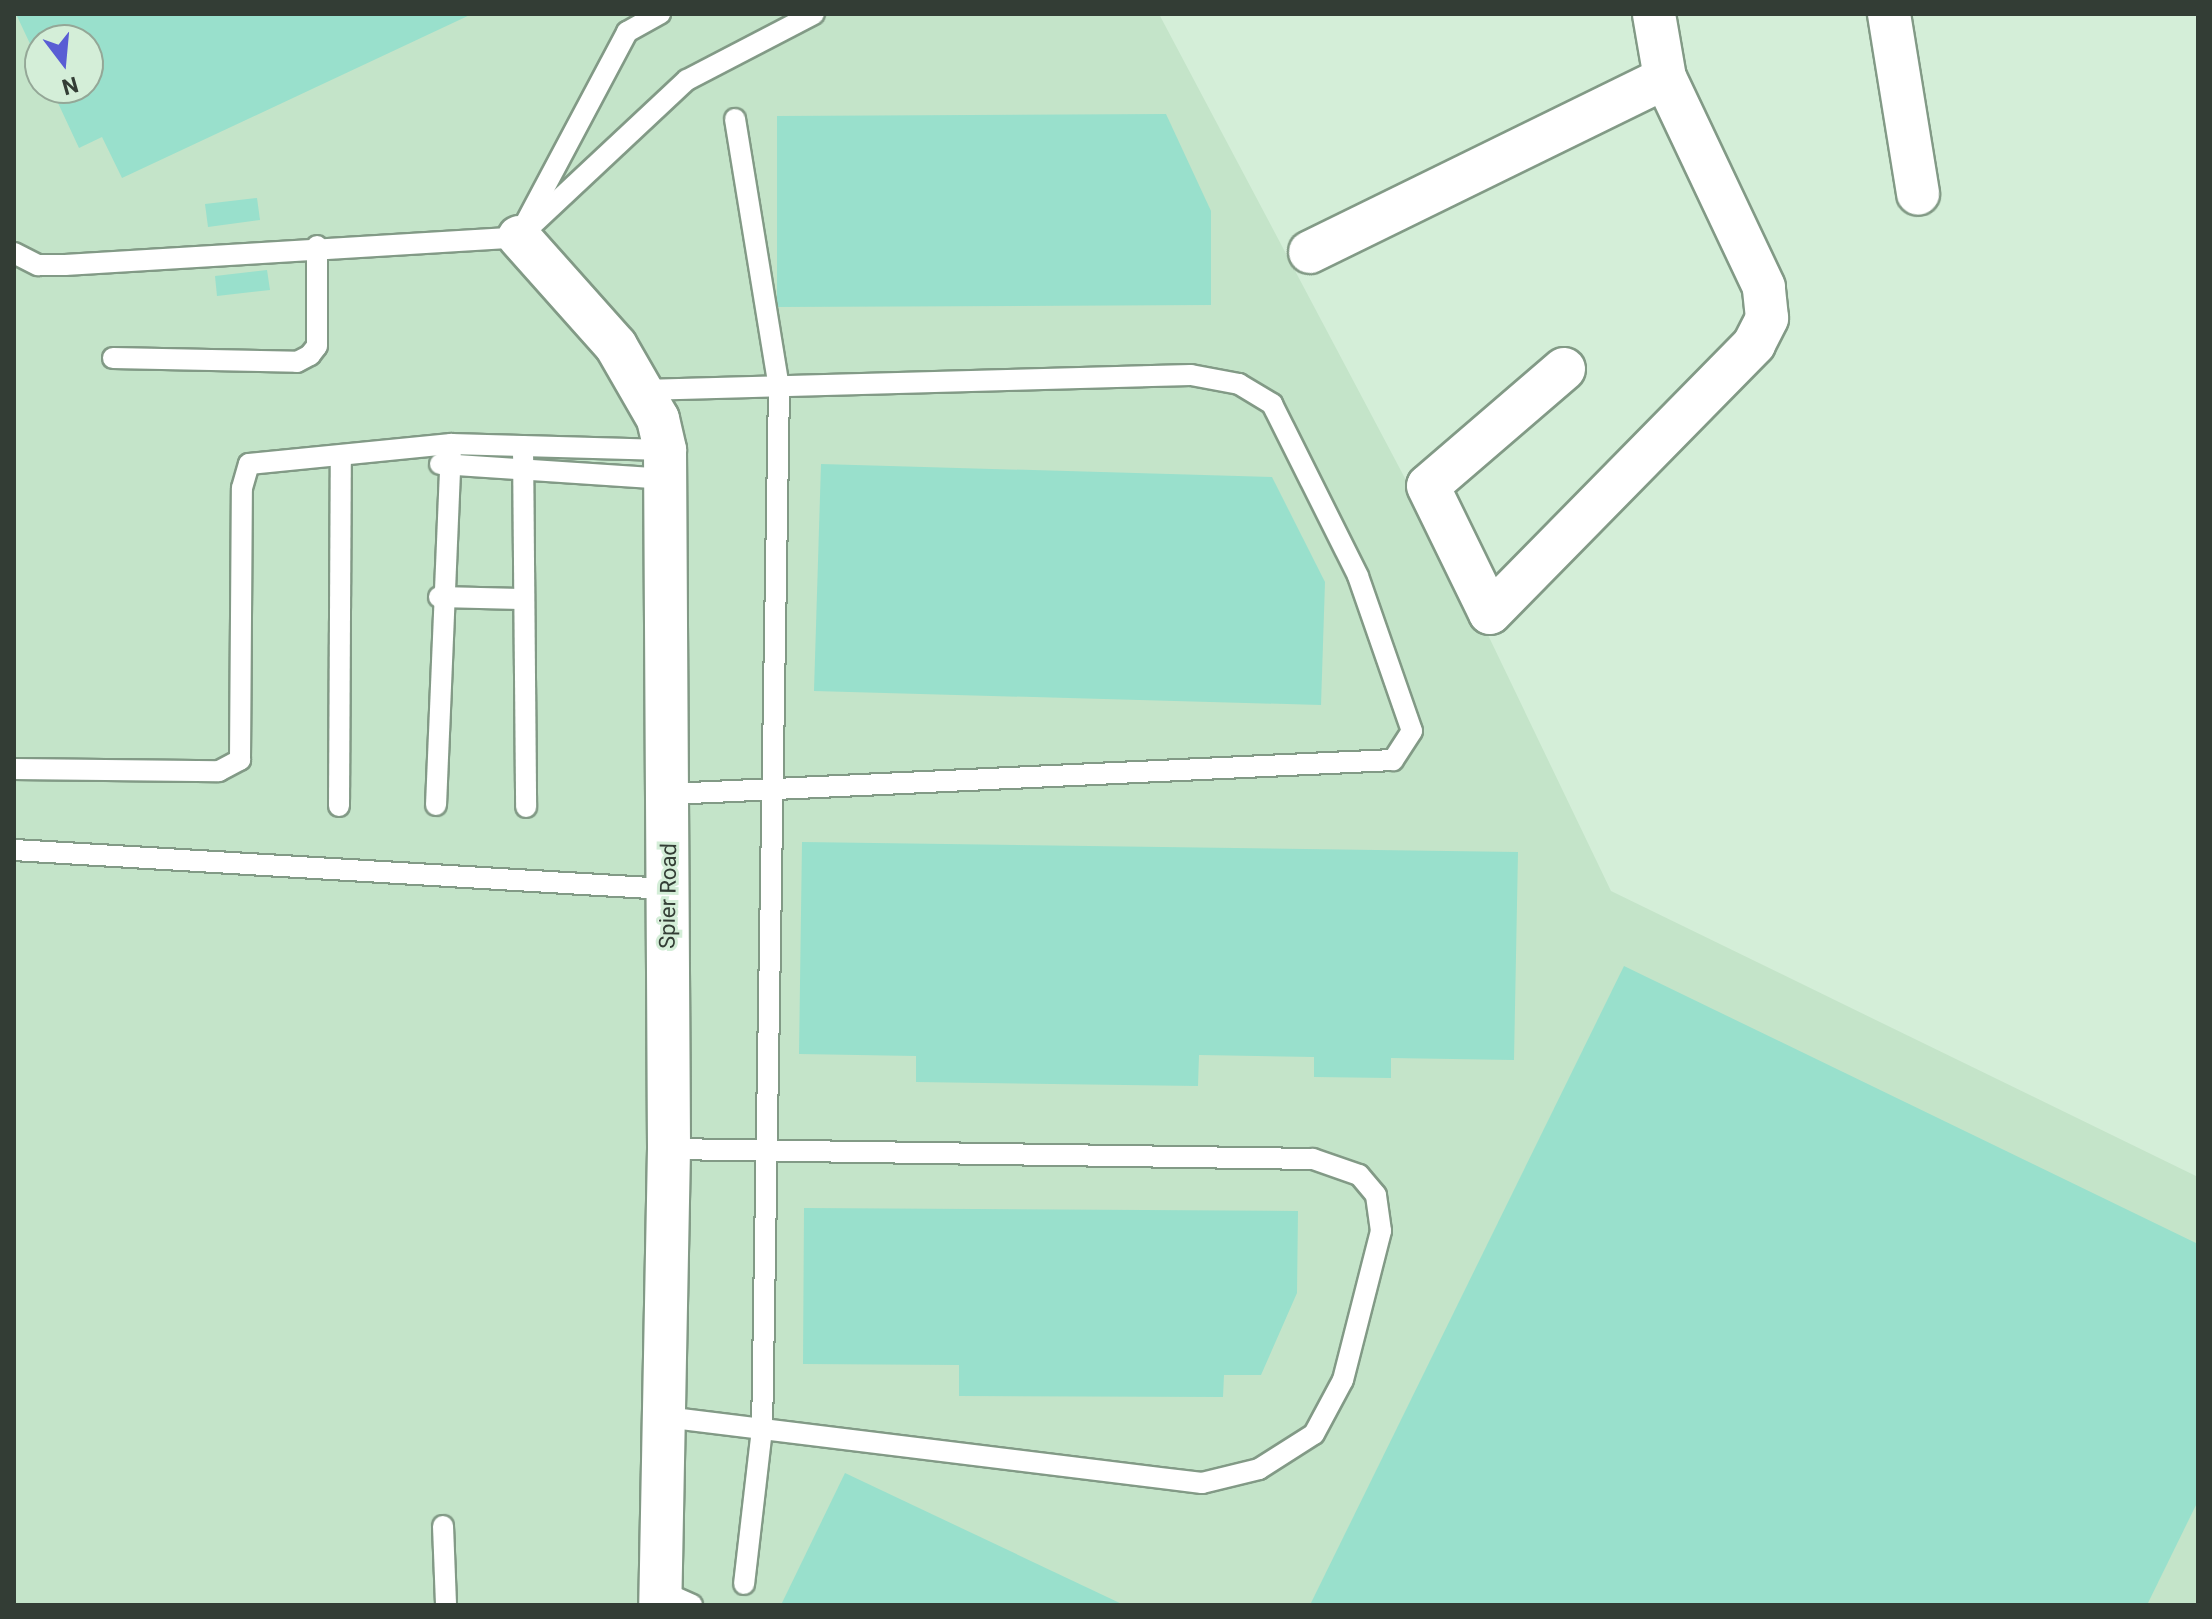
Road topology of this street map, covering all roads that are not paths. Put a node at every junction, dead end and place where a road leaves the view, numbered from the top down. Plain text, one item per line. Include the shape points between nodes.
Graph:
1 (660, 14) edge
2 (814, 14) edge
3 (1654, 14) edge
4 (1889, 14) edge
5 (1665, 78) junction
6 (735, 119) dead end
7 (1918, 194) dead end
8 (519, 237) junction
9 (317, 246) junction
10 (1310, 252) dead end
11 (14, 253) edge
12 (113, 358) dead end
13 (1564, 369) dead end
14 (779, 387) junction
15 (643, 390) junction
16 (451, 444) junction
17 (523, 446) junction
18 (419, 452) junction
19 (341, 456) junction
20 (665, 465) junction
21 (449, 469) junction
22 (521, 473) junction
23 (439, 597) junction
24 (521, 599) junction
25 (14, 769) edge
26 (771, 789) junction
27 (670, 794) junction
28 (436, 805) dead end
29 (339, 806) dead end
30 (526, 807) dead end
31 (14, 850) edge
32 (667, 889) junction
33 (669, 1149) junction
34 (767, 1150) junction
35 (665, 1417) junction
36 (762, 1429) junction
37 (443, 1526) dead end
38 (744, 1584) dead end
39 (671, 1600) edge
40 (446, 1605) edge

1 - 8 lane via 627,32
2 - 8 lane via 687,80
3 - 5 street
4 - 7 street
5 - 10 street
5 - 13 street via 1764,287 1767,318 1754,344 1490,613 1428,486
6 - 14 lane
8 - 9 lane
8 - 15 street, Spier Road via 616,346
9 - 11 lane via 65,265 38,265
9 - 12 lane via 317,346 310,355 297,362
14 - 15 lane
14 - 26 lane
14 - 26 lane via 1191,375 1239,384 1272,404 1358,576 1412,731 1393,760
15 - 20 street, Spier Road
16 - 17 lane
16 - 18 lane
16 - 21 lane
17 - 20 lane
17 - 22 lane
18 - 19 lane
18 - 21 lane
19 - 25 lane via 263,460 243,476 244,712 242,751 232,767
19 - 29 lane
20 - 22 lane
20 - 27 street, Spier Road
21 - 22 lane
21 - 23 lane
22 - 24 lane
23 - 24 lane
23 - 28 lane
24 - 30 lane
26 - 27 lane
26 - 34 lane
27 - 32 street, Spier Road
31 - 32 lane
32 - 33 street, Spier Road
33 - 34 lane
33 - 35 street, Spier Road
34 - 36 lane
34 - 36 lane via 1313,1159 1359,1175 1376,1195 1381,1231 1343,1380 1314,1434 1259,1469 1202,1483
35 - 36 lane
35 - 39 street, Spier Road
36 - 38 lane
37 - 40 lane

